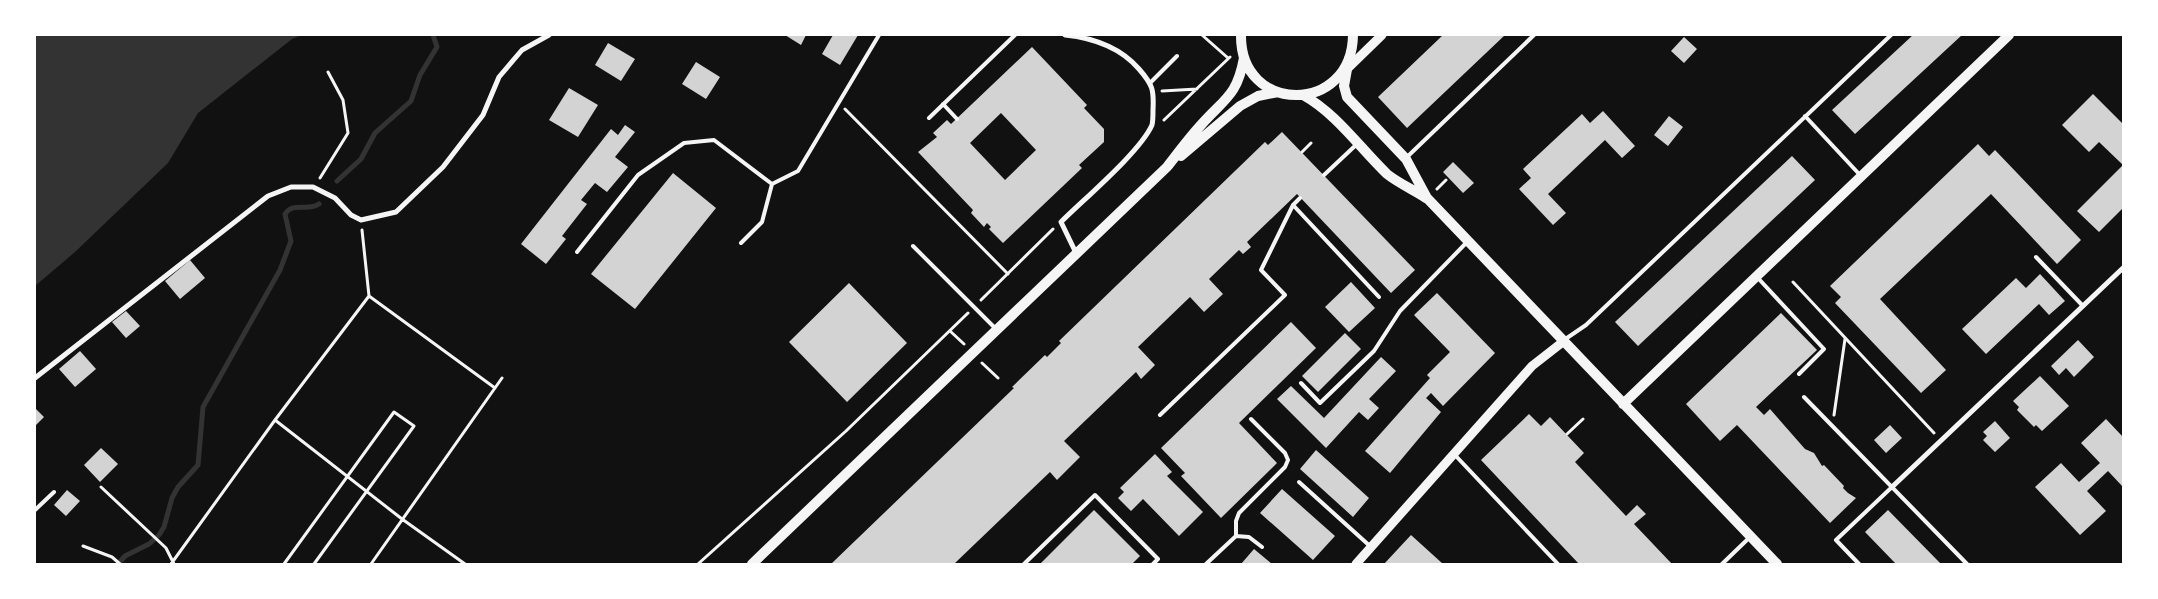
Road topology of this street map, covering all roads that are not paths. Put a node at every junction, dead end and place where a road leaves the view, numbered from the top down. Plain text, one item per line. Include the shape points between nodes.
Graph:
1 (549, 35) edge
2 (879, 35) edge
3 (1015, 35) edge
4 (1065, 35) edge
5 (1241, 35) edge
6 (1352, 35) edge
7 (1382, 35) edge
8 (1534, 35) edge
9 (1891, 35) edge
10 (2009, 35) edge
11 (1178, 56) dead end
12 (1244, 58) junction
13 (1350, 58) junction
14 (1347, 70) junction
15 (1336, 80) junction
16 (1150, 83) junction
17 (1278, 92) junction
18 (1303, 95) junction
19 (943, 104) junction
20 (1805, 116) junction
21 (929, 118) dead end
22 (957, 119) dead end
23 (1358, 143) junction
24 (1406, 159) junction
25 (1167, 167) junction
26 (1324, 175) dead end
27 (1862, 177) junction
28 (772, 184) junction
29 (1300, 198) dead end
30 (1427, 198) junction
31 (1293, 205) junction
32 (1468, 241) junction
33 (741, 243) dead end
34 (913, 246) dead end
35 (577, 252) dead end
36 (1077, 255) junction
37 (2036, 257) dead end
38 (2123, 268) edge
39 (1756, 277) junction
40 (1379, 298) dead end
41 (2083, 306) junction
42 (998, 331) junction
43 (1564, 341) junction
44 (1799, 374) dead end
45 (35, 378) edge
46 (1301, 384) dead end
47 (1804, 397) dead end
48 (1623, 404) junction
49 (1160, 415) dead end
50 (1251, 419) dead end
51 (1454, 454) junction
52 (1299, 482) dead end
53 (1892, 487) junction
54 (54, 492) dead end
55 (35, 510) edge
56 (1236, 536) junction
57 (1751, 536) junction
58 (1262, 547) dead end
59 (1371, 547) junction
60 (752, 564) edge
61 (1024, 564) edge
62 (1153, 564) edge
63 (1206, 564) edge
64 (1356, 564) edge
65 (1558, 564) edge
66 (1722, 564) edge
67 (1777, 564) edge
68 (1859, 564) edge
69 (1966, 564) edge

1 - 45 street via 522,50 499,76 483,115 444,167 396,212 361,220 335,198 313,187 291,187 268,196
2 - 28 lane via 798,171
3 - 19 lane
4 - 16 street via 1090,38 1118,51
5 - 12 main road
6 - 13 main road
7 - 14 street
8 - 24 lane
9 - 20 lane
10 - 27 main road
11 - 16 lane
12 - 17 main road via 1256,79
12 - 25 main road via 1240,78 1231,96 1202,124
13 - 14 main road
13 - 15 main road
14 - 15 street
14 - 24 main road via 1344,86 1347,97
15 - 18 main road via 1315,93
16 - 36 street via 1154,91 1152,124 1141,143 1061,222
17 - 18 main road
17 - 25 main road via 1258,96 1240,106
18 - 23 main road via 1320,105
19 - 21 lane
19 - 22 lane
20 - 27 lane
20 - 43 lane via 1586,325
23 - 26 lane
23 - 30 main road via 1388,175
24 - 30 main road
25 - 36 main road
27 - 39 main road
28 - 33 lane via 762,222
28 - 35 lane via 714,140 684,143 638,175
29 - 31 lane
30 - 32 main road
31 - 40 lane
31 - 49 lane via 1261,270 1285,295
32 - 43 main road
32 - 46 lane via 1400,311 1374,352 1320,403
34 - 42 lane
36 - 42 main road
37 - 41 lane
38 - 41 street
39 - 44 lane via 1824,349
39 - 48 main road
41 - 53 street
42 - 60 main road
43 - 48 main road
43 - 51 street via 1532,366
47 - 53 lane
48 - 57 main road
50 - 56 lane via 1285,452 1288,460 1239,513
51 - 59 street
51 - 65 lane
52 - 59 lane
53 - 68 lane via 1836,540
53 - 69 lane
54 - 55 lane
56 - 58 lane via 1249,537
56 - 63 lane
57 - 66 lane
57 - 67 main road
59 - 64 street
61 - 62 lane via 1095,495 1158,558

